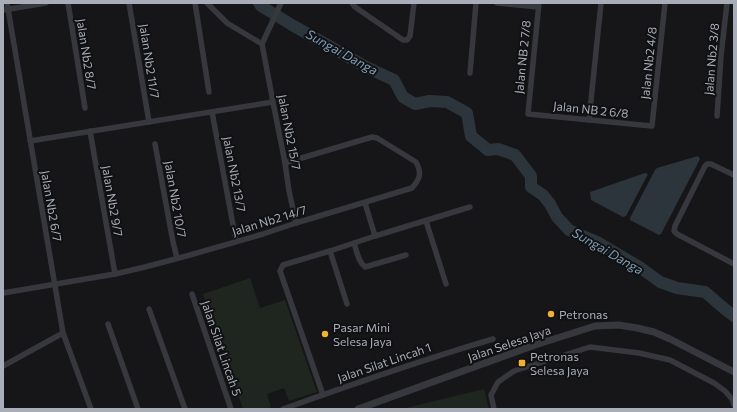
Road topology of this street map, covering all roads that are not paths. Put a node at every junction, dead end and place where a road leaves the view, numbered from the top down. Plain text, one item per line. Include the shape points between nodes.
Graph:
1 (46, 3) edge
2 (68, 3) edge
3 (129, 3) edge
4 (195, 3) edge
5 (207, 3) edge
6 (281, 3) edge
7 (414, 3) edge
8 (476, 3) edge
9 (497, 3) edge
10 (601, 3) edge
11 (665, 3) edge
12 (727, 3) edge
13 (352, 4) edge
14 (539, 5) edge
15 (6, 7) edge
16 (262, 44) junction
17 (470, 73) dead end
18 (209, 92) dead end
19 (272, 102) junction
20 (84, 108) dead end
21 (212, 112) junction
22 (528, 114) joint
23 (717, 116) dead end
24 (589, 120) junction
25 (149, 122) junction
26 (652, 126) joint
27 (90, 131) junction
28 (30, 141) junction
29 (155, 144) dead end
30 (286, 163) junction
31 (734, 175) edge
32 (365, 202) junction
33 (470, 207) dead end
34 (426, 221) junction
35 (296, 223) junction
36 (375, 236) junction
37 (236, 241) junction
38 (354, 243) junction
39 (330, 251) junction
40 (406, 255) dead end
41 (177, 258) junction
42 (734, 264) edge
43 (115, 274) junction
44 (54, 284) junction
45 (446, 284) dead end
46 (3, 293) edge
47 (192, 294) dead end
48 (347, 304) dead end
49 (149, 309) dead end
50 (108, 324) dead end
51 (63, 333) junction
52 (493, 338) dead end
53 (3, 366) edge
54 (734, 372) edge
55 (323, 395) junction
56 (734, 405) edge
57 (377, 406) edge
58 (91, 409) edge
59 (138, 409) edge
60 (185, 409) edge
61 (231, 409) edge
62 (283, 409) edge
63 (358, 409) edge
64 (494, 409) edge

1 - 15 street
2 - 20 street, Jalan Nb2 8/7
3 - 25 street, Jalan Nb2 11/7
4 - 18 street
5 - 16 street via 228,23
6 - 16 street
7 - 13 street via 410,36 407,40 403,40
8 - 17 street
9 - 14 street
10 - 24 street
11 - 26 street, Jalan Nb2 4/8
12 - 23 street, Jalan Nb2 3/8
14 - 22 street, Jalan NB 2 7/8
15 - 28 street, Jalan Nb2 6/7
16 - 19 street, Jalan Nb2 15/7
19 - 21 street
19 - 30 street, Jalan Nb2 15/7
21 - 25 street
21 - 37 street, Jalan Nb2 13/7
22 - 24 street, Jalan NB 2 6/8
24 - 26 street, Jalan NB 2 6/8
25 - 27 street
27 - 28 street
27 - 43 street, Jalan Nb2 9/7
28 - 44 street, Jalan Nb2 6/7
29 - 41 street, Jalan Nb2 10/7
30 - 32 street, Jalan Nb2 14/7 via 372,137 416,162 419,178 412,188
30 - 35 street, Jalan Nb2 15/7
31 - 42 street via 707,164 674,231
32 - 35 street, Jalan Nb2 14/7
32 - 36 street
33 - 34 street
34 - 36 street
34 - 45 street
35 - 37 street, Jalan Nb2 14/7
36 - 38 street
37 - 41 street, Jalan Nb2 14/7
38 - 39 street
38 - 40 street via 358,257 365,267
39 - 48 street
39 - 55 street via 283,265 280,270
41 - 43 street, Jalan Nb2 14/7
43 - 44 street, Jalan Nb2 14/7
44 - 46 street, Jalan Nb2 14/7
44 - 51 street, Jalan Nb2 6/7
47 - 61 street, Jalan Silat Lincah 5
49 - 60 street
50 - 59 street
51 - 53 street
51 - 58 street, Jalan Nb2 6/7
52 - 55 street, Jalan Silat Lincah 1
54 - 57 street, Jalan Selesa Jaya via 654,332 619,324 595,326 534,345
55 - 62 street, Jalan Silat Lincah 1
56 - 64 street via 725,391 714,383 670,360 590,347 514,371 498,382 491,395
57 - 63 street, Jalan Selesa Jaya

